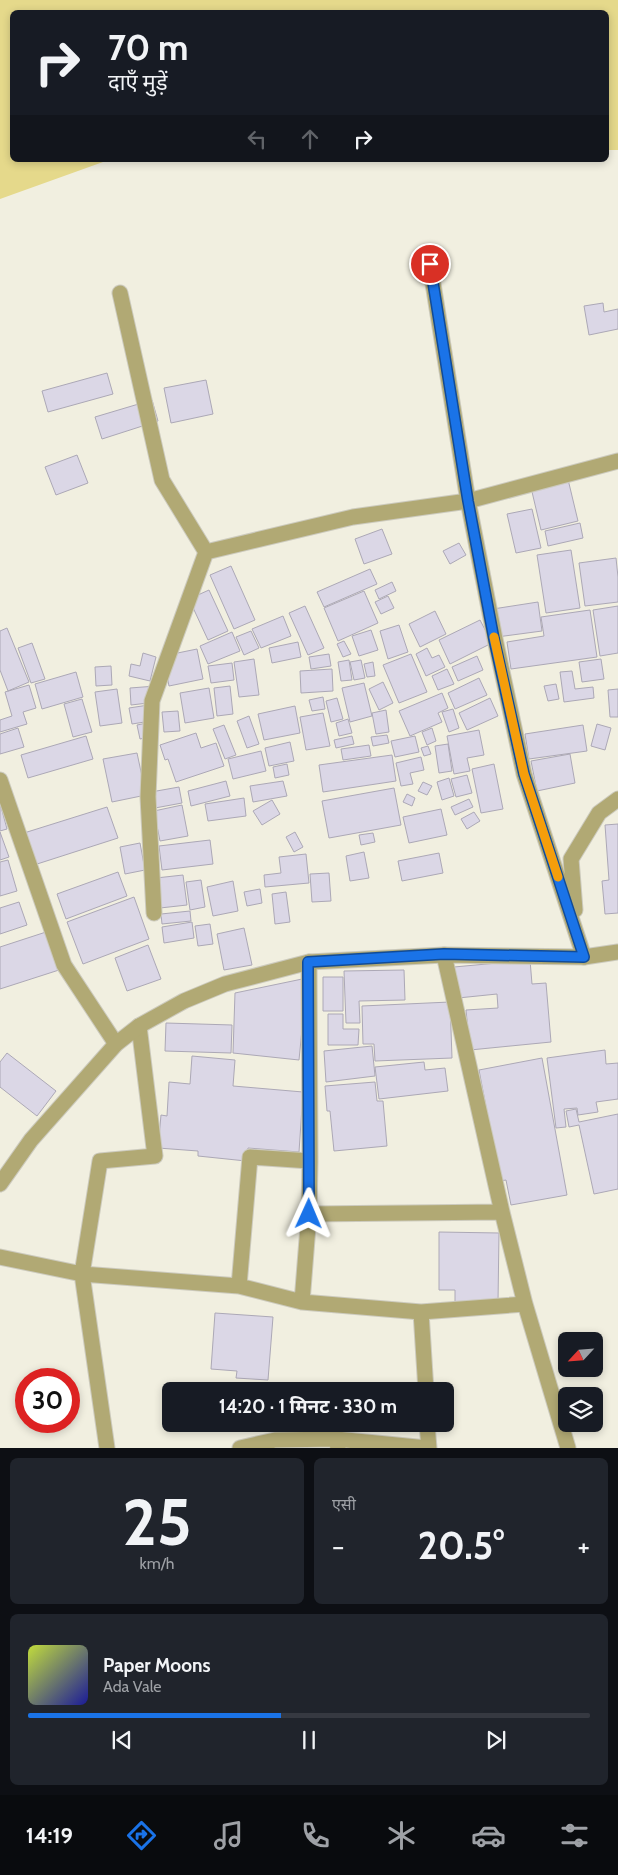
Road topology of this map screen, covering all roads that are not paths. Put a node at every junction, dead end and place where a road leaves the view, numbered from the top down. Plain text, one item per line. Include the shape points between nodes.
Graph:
1 (430, 264) dead end
2 (120, 293) dead end
3 (618, 461) edge
4 (468, 501) junction
5 (206, 552) junction
6 (0, 780) edge
7 (618, 799) edge
8 (154, 913) dead end
9 (577, 936) junction
10 (618, 952) edge
11 (444, 954) junction
12 (584, 957) junction
13 (308, 962) junction
14 (139, 1026) junction
15 (116, 1044) junction
16 (310, 1160) junction
17 (0, 1184) edge
18 (502, 1212) junction
19 (309, 1214) junction
20 (0, 1257) edge
21 (82, 1274) junction
22 (239, 1286) junction
23 (302, 1302) junction
24 (525, 1304) junction
25 (421, 1312) junction
26 (425, 1382) edge
27 (428, 1432) edge
28 (337, 1443) edge
29 (107, 1448) edge
30 (240, 1448) edge
31 (428, 1448) edge
32 (568, 1448) edge

1 - 4 street
2 - 5 street via 162,480
3 - 4 street
4 - 5 street via 352,517
4 - 9 street via 524,774
5 - 8 street via 152,701 148,797
6 - 15 street via 64,965
7 - 9 street via 598,812 571,858
9 - 12 street
10 - 12 street
11 - 12 street
11 - 13 street
11 - 18 street
13 - 14 street via 225,984 184,1001
13 - 16 street
14 - 15 street
14 - 21 street via 155,1156 100,1160
15 - 17 street via 31,1140
16 - 19 street
16 - 22 street via 250,1157
18 - 19 street
18 - 24 street
19 - 23 street
20 - 21 street
21 - 22 street
21 - 29 street
22 - 23 street
23 - 25 street
24 - 25 street
24 - 32 street
25 - 26 street
27 - 31 street
28 - 30 street via 275,1440
28 - 31 street

